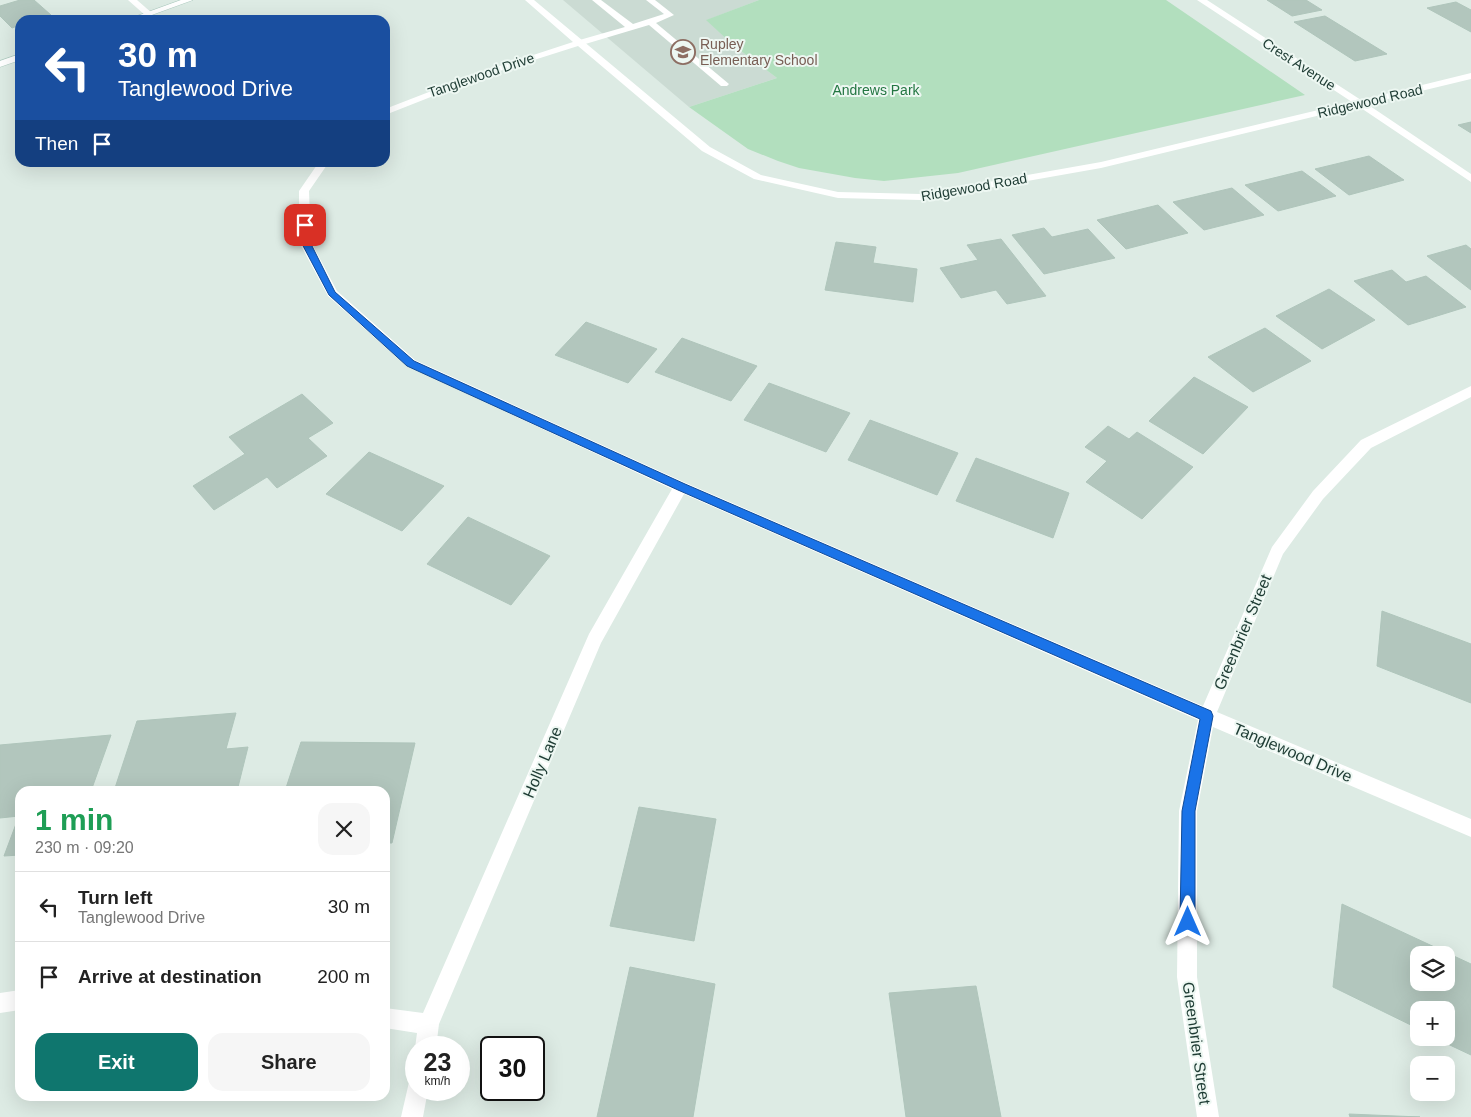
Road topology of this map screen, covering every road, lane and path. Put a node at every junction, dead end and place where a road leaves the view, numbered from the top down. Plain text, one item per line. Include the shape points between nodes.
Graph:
1 (132, 0) edge
2 (189, 0) edge
3 (529, 0) edge
4 (596, 0) edge
5 (650, 0) edge
6 (1201, 0) edge
7 (149, 14) junction
8 (146, 15) edge
9 (650, 22) junction
10 (631, 27) junction
11 (579, 43) junction
12 (15, 59) edge
13 (0, 64) edge
14 (1471, 76) edge
15 (724, 84) dead end
16 (1360, 103) junction
17 (390, 110) edge
18 (321, 167) edge
19 (1471, 178) edge
20 (1471, 392) edge
21 (682, 487) junction
22 (1207, 716) junction
23 (1471, 828) edge
24 (15, 1001) edge
25 (0, 1003) edge
26 (390, 1019) edge
27 (429, 1024) junction
28 (427, 1036) edge
29 (415, 1101) edge
30 (412, 1117) edge
31 (1208, 1117) edge

1 - 7 street
2 - 7 street
3 - 11 street, Ridgewood Road
4 - 10 street
5 - 9 street, Tanglewood Drive via 670,15
6 - 16 street, Crest Avenue
7 - 8 street
9 - 10 street, Tanglewood Drive
9 - 15 street
10 - 11 street, Tanglewood Drive
11 - 16 street, Ridgewood Road via 706,150 758,177 838,195 921,197 1101,165
11 - 17 street, Tanglewood Drive via 486,71
12 - 13 street
14 - 16 street, Ridgewood Road
16 - 19 street, Crest Avenue
18 - 21 street, Tanglewood Drive via 304,191 305,242 332,293 410,363
20 - 22 street, Greenbrier Street via 1366,444 1318,495 1278,550
21 - 22 street, Tanglewood Drive
21 - 27 street, Holly Lane via 595,639
22 - 23 street, Tanglewood Drive
22 - 31 street, Greenbrier Street via 1188,811 1187,977
24 - 25 street
26 - 27 street
27 - 28 street, Holly Lane
29 - 30 street

